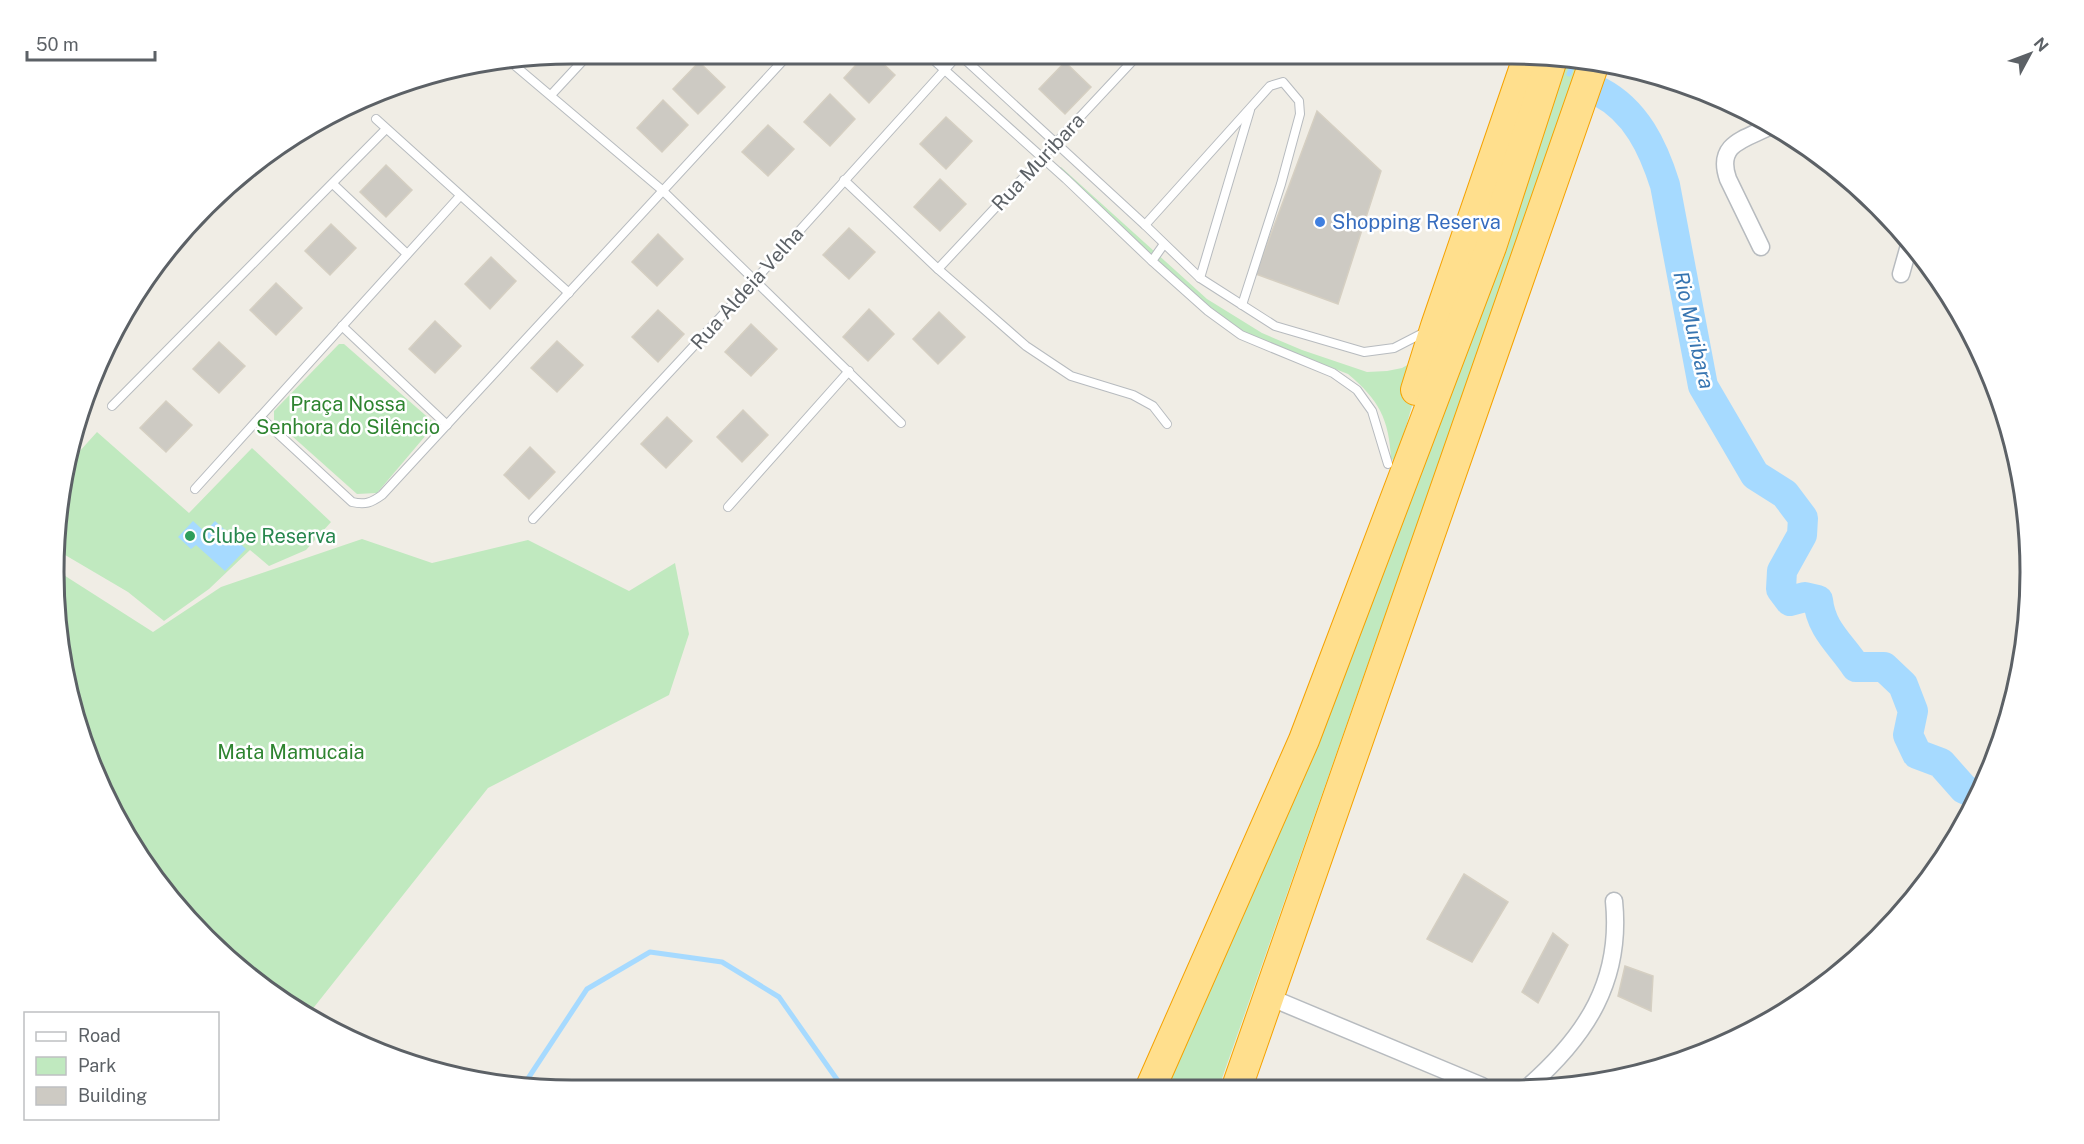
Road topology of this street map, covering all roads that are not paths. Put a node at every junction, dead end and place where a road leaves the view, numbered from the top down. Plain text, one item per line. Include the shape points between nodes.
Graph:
1 (580, 64) edge
2 (780, 64) edge
3 (938, 64) edge
4 (950, 64) edge
5 (970, 64) edge
6 (1130, 64) edge
7 (1526, 65) edge
8 (1549, 66) edge
9 (518, 68) edge
10 (944, 70) junction
11 (1591, 71) edge
12 (551, 95) junction
13 (1251, 107) junction
14 (376, 120) dead end
15 (386, 129) junction
16 (1763, 130) edge
17 (1057, 143) junction
18 (1042, 158) junction
19 (844, 180) junction
20 (333, 184) junction
21 (662, 190) junction
22 (460, 196) junction
23 (1145, 225) junction
24 (1164, 244) junction
25 (1761, 247) dead end
26 (1907, 253) edge
27 (407, 254) junction
28 (1152, 261) junction
29 (938, 269) junction
30 (1901, 274) dead end
31 (1200, 279) junction
32 (755, 280) junction
33 (569, 293) junction
34 (1242, 305) junction
35 (342, 326) junction
36 (1436, 326) junction
37 (849, 371) junction
38 (112, 406) dead end
39 (260, 417) junction
40 (900, 423) dead end
41 (1167, 424) dead end
42 (447, 425) junction
43 (1388, 464) junction
44 (195, 489) dead end
45 (728, 507) dead end
46 (533, 519) dead end
47 (1304, 740) junction
48 (1614, 901) dead end
49 (1269, 997) junction
50 (1538, 1078) edge
51 (1154, 1080) edge
52 (1239, 1080) edge
53 (1468, 1080) edge

1 - 12 lane
2 - 21 lane
3 - 10 lane
4 - 10 lane, Rua Aldeia Velha
5 - 17 lane
6 - 17 lane, Rua Muribara
7 - 36 highway
8 - 47 highway via 1491,247
9 - 12 lane
10 - 18 lane
10 - 19 lane, Rua Aldeia Velha
11 - 49 highway
12 - 21 lane
13 - 23 lane
13 - 31 lane
13 - 34 lane via 1270,86 1283,82 1299,101 1300,114
14 - 15 lane
15 - 20 lane
15 - 22 lane
16 - 25 street via 1733,146 1724,157 1728,179
17 - 18 lane, Rua Muribara
17 - 23 lane
18 - 28 lane
18 - 29 lane, Rua Muribara
19 - 29 lane
19 - 32 lane, Rua Aldeia Velha
20 - 27 lane
20 - 38 lane
21 - 32 lane
21 - 33 lane
22 - 27 lane
22 - 33 lane
23 - 24 lane
24 - 28 lane
24 - 31 lane
26 - 30 street
27 - 35 lane
28 - 43 lane via 1241,335 1333,373 1357,390 1372,411
29 - 41 lane via 1026,346 1071,376 1133,395 1153,406
31 - 34 lane
32 - 37 lane
32 - 46 lane, Rua Aldeia Velha
33 - 42 lane
34 - 36 lane via 1275,326 1364,352 1394,348
35 - 39 lane
35 - 42 lane
36 - 43 highway
37 - 40 lane
37 - 45 lane
39 - 42 lane via 352,502 362,505 382,495
39 - 44 lane
43 - 47 highway via 1319,655 1308,695
47 - 51 highway
48 - 50 street via 1614,957 1592,1014
49 - 52 highway
49 - 53 street

